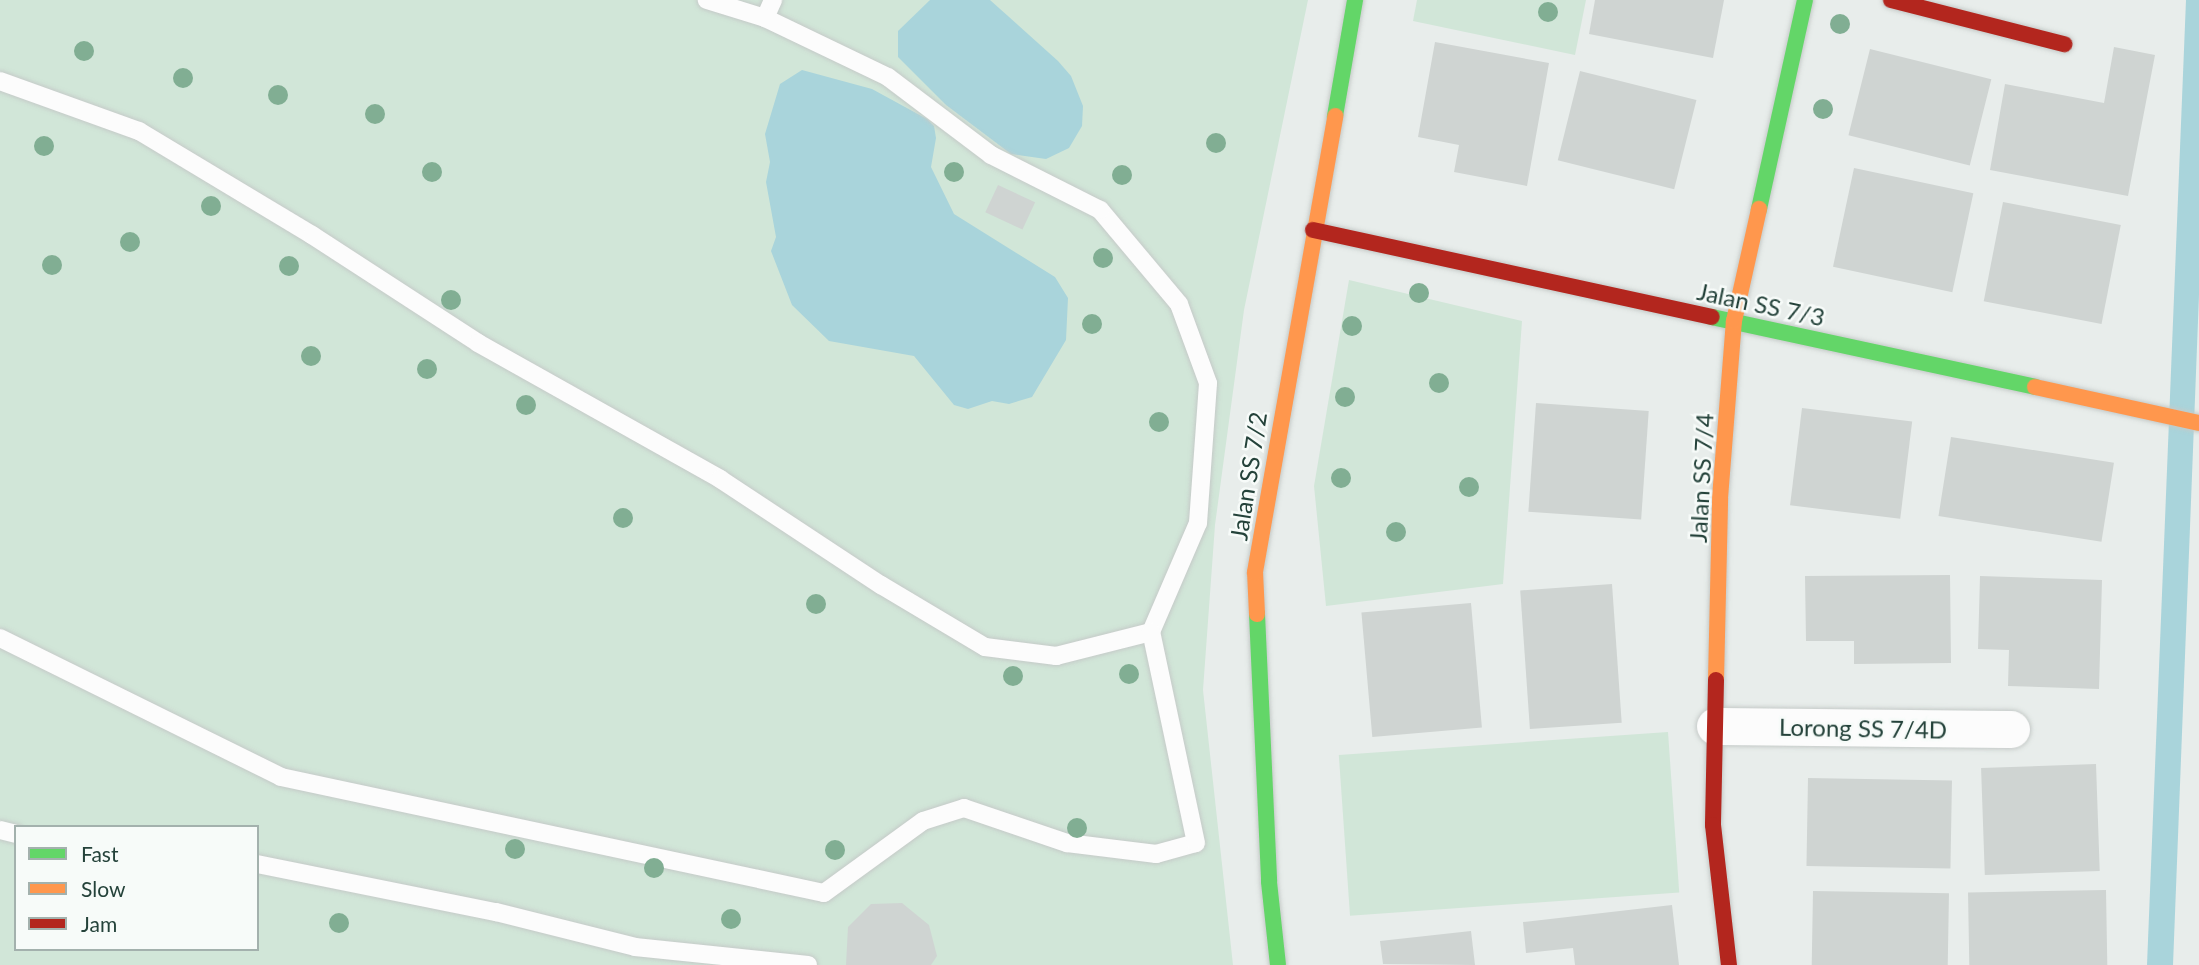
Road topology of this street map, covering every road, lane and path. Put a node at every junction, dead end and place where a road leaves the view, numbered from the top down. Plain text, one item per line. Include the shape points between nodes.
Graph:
1 (707, 0) edge
2 (773, 0) edge
3 (1354, 0) edge
4 (1805, 0) edge
5 (1891, 0) edge
6 (765, 18) junction
7 (2064, 44) dead end
8 (0, 81) edge
9 (1313, 230) junction
10 (1734, 321) junction
11 (2199, 423) edge
12 (1151, 632) junction
13 (0, 638) edge
14 (1715, 726) junction
15 (2011, 729) dead end
16 (259, 864) edge
17 (808, 965) edge
18 (1278, 965) edge
19 (1729, 965) edge

1 - 6 lane
2 - 6 lane
3 - 9 street, Jalan SS 7/2
4 - 10 street, Jalan SS 7/4
5 - 7 street
6 - 12 lane via 888,77 991,155 1100,211 1179,304 1208,383 1198,523
8 - 12 lane via 139,131 313,235 478,343 720,479 985,647 1056,656
9 - 10 street, Jalan SS 7/3
9 - 18 street, Jalan SS 7/2 via 1255,572 1269,882
10 - 11 street, Jalan SS 7/3
10 - 14 street, Jalan SS 7/4 via 1720,498
12 - 13 lane via 1196,843 1156,854 1067,844 964,808 923,821 824,892 281,777
14 - 15 street, Lorong SS 7/4D
14 - 19 street, Jalan SS 7/4 via 1713,825
16 - 17 lane via 496,912 635,947

